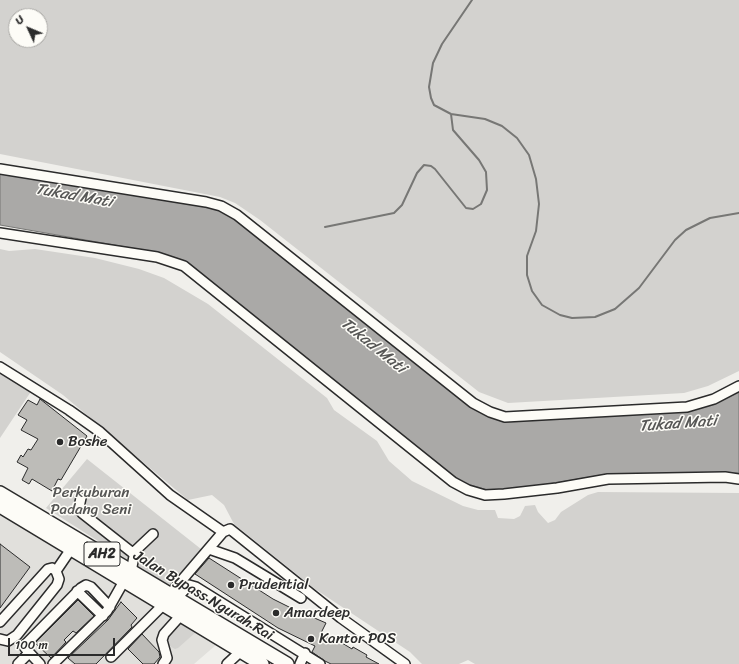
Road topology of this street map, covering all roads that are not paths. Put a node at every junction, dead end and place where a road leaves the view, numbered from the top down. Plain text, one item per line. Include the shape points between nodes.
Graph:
1 (0, 169) edge
2 (0, 233) edge
3 (0, 367) edge
4 (739, 386) edge
5 (739, 478) edge
6 (0, 494) edge
7 (80, 498) dead end
8 (0, 506) edge
9 (223, 532) junction
10 (153, 534) dead end
11 (70, 549) junction
12 (209, 549) junction
13 (134, 554) junction
14 (56, 571) junction
15 (128, 577) junction
16 (77, 591) junction
17 (301, 598) dead end
18 (170, 599) junction
19 (110, 607) junction
20 (204, 614) junction
21 (181, 615) junction
22 (103, 616) junction
23 (0, 622) edge
24 (197, 625) junction
25 (0, 639) edge
26 (240, 652) junction
27 (29, 653) junction
28 (305, 653) junction
29 (111, 656) dead end
30 (168, 662) edge
31 (18, 664) edge
32 (40, 664) edge
33 (53, 664) edge
34 (227, 664) edge
35 (262, 664) edge
36 (287, 664) edge
37 (300, 664) edge
38 (320, 664) edge
39 (405, 664) edge

1 - 4 street via 221,206 237,215 473,403 505,417 687,407 714,399
2 - 5 street via 157,257 184,266 453,482 468,490 485,495 557,488 616,478
3 - 9 street via 100,432 170,495
6 - 15 highway, Jalan Bypass Ngurah Rai / AH2
7 - 13 street via 79,507 82,513
8 - 11 highway, Jalan Bypass Ngurah Rai / AH2
9 - 12 street
9 - 39 street via 227,529 232,530 341,618
10 - 13 street
11 - 14 street
11 - 15 highway, Jalan Bypass Ngurah Rai / AH2
12 - 17 street via 235,558
12 - 18 street
13 - 15 street
14 - 23 street via 48,569
14 - 25 street via 59,579 57,584 17,636 8,641
15 - 18 highway, Jalan Bypass Ngurah Rai / AH2
15 - 19 street
16 - 19 street via 83,586 91,587
16 - 22 street
16 - 27 street via 25,645
18 - 20 highway, Jalan Bypass Ngurah Rai / AH2
18 - 21 highway, Jalan Bypass Ngurah Rai / AH2
18 - 28 street via 189,586 196,586
18 - 29 street
19 - 22 street
20 - 24 highway
20 - 36 highway, Jalan Bypass Ngurah Rai / AH2
21 - 24 highway, Jalan Bypass Ngurah Rai / AH2
21 - 30 street via 164,634 162,640
22 - 33 street
24 - 26 highway, Jalan Bypass Ngurah Rai / AH2
26 - 34 street
26 - 35 highway, Jalan Bypass Ngurah Rai / AH2
27 - 31 street
27 - 32 street
28 - 37 street
28 - 38 street

